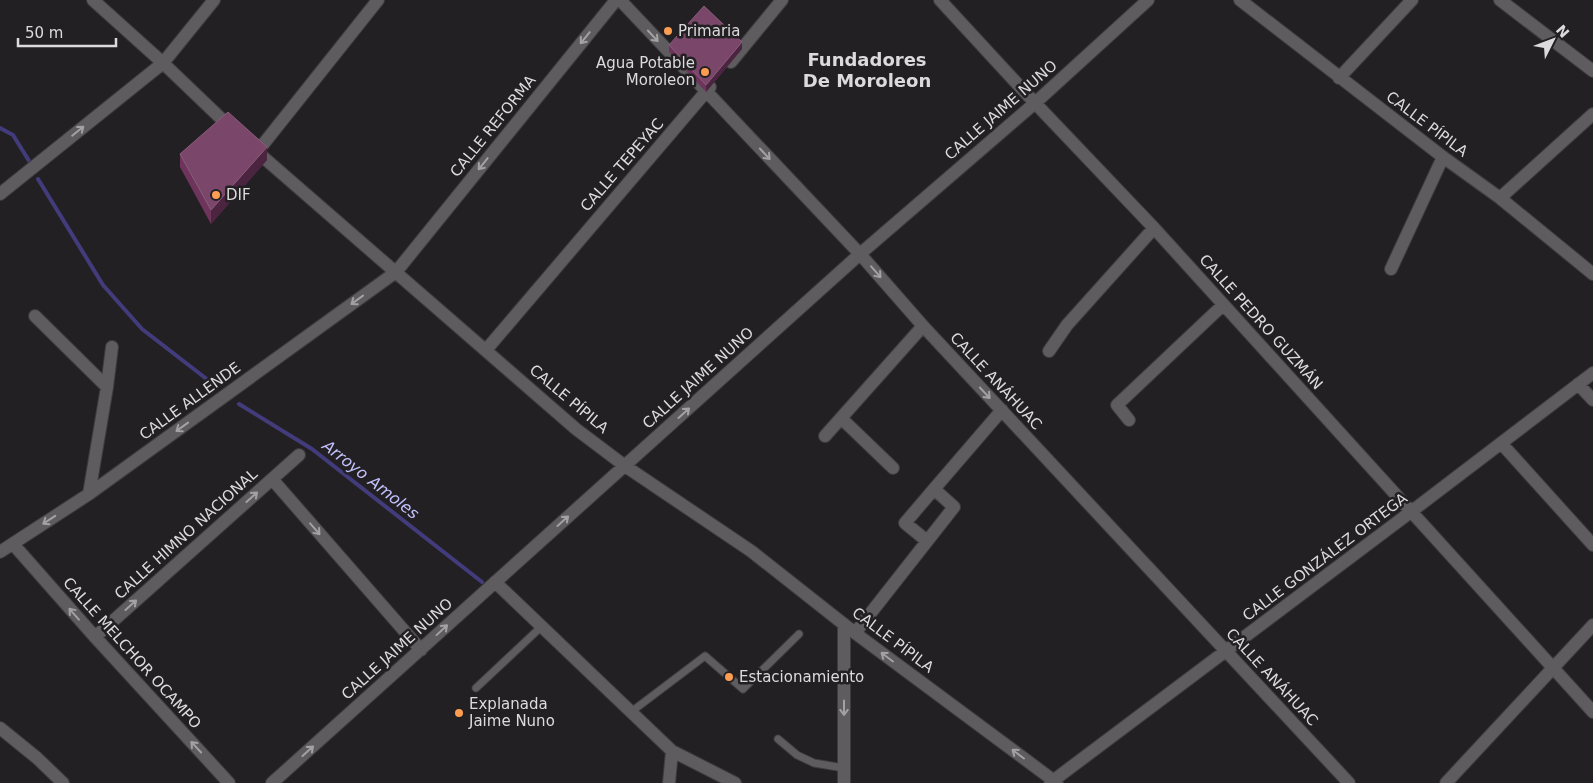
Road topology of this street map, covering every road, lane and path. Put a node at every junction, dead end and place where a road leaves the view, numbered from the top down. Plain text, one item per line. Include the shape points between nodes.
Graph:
1 (93, 0) edge
2 (214, 0) edge
3 (616, 0) edge
4 (620, 0) edge
5 (782, 0) edge
6 (940, 0) edge
7 (1148, 0) edge
8 (1240, 0) edge
9 (1412, 0) edge
10 (1500, 0) edge
11 (375, 1) edge
12 (163, 63) junction
13 (1593, 71) edge
14 (1339, 78) junction
15 (706, 92) junction
16 (1035, 103) junction
17 (1593, 114) edge
18 (257, 152) junction
19 (1443, 157) junction
20 (0, 194) edge
21 (1500, 198) junction
22 (1154, 228) junction
23 (860, 254) junction
24 (1391, 269) dead end
25 (396, 272) junction
26 (1593, 274) edge
27 (1224, 305) junction
28 (35, 316) dead end
29 (923, 326) junction
30 (112, 347) dead end
31 (486, 350) junction
32 (1049, 351) dead end
33 (1593, 373) edge
34 (1578, 384) junction
35 (107, 387) junction
36 (1593, 400) edge
37 (1002, 410) junction
38 (841, 418) junction
39 (1129, 420) dead end
40 (825, 436) dead end
41 (1501, 443) junction
42 (299, 455) dead end
43 (625, 466) junction
44 (892, 468) dead end
45 (272, 479) junction
46 (934, 489) junction
47 (89, 494) junction
48 (1412, 511) junction
49 (927, 540) junction
50 (13, 544) junction
51 (1593, 545) edge
52 (0, 552) edge
53 (495, 582) junction
54 (844, 624) junction
55 (1593, 625) edge
56 (541, 627) junction
57 (855, 633) junction
58 (799, 634) dead end
59 (95, 637) junction
60 (421, 650) junction
61 (1226, 651) junction
62 (1554, 668) junction
63 (476, 688) dead end
64 (631, 712) junction
65 (1593, 712) edge
66 (0, 728) edge
67 (778, 739) dead end
68 (672, 751) junction
69 (844, 768) junction
70 (1053, 782) edge
71 (64, 783) edge
72 (229, 783) edge
73 (272, 783) edge
74 (669, 783) edge
75 (735, 783) edge
76 (844, 783) edge
77 (1349, 783) edge
78 (1446, 783) edge

1 - 12 street, CALLE PÍPILA
2 - 12 street
3 -> 25 street, CALLE REFORMA
4 -> 15 street, CALLE ANÁHUAC
5 - 15 street, CALLE TEPEYAC
6 - 16 street, CALLE PEDRO GUZMÁN
7 - 16 street, CALLE JAIME NUNO
8 - 14 street, CALLE PÍPILA
9 - 14 street
10 - 13 street
11 - 18 street
12 - 18 street, CALLE PÍPILA
20 -> 12 street
14 - 19 street, CALLE PÍPILA
15 -> 23 street, CALLE ANÁHUAC
15 - 31 street, CALLE TEPEYAC
16 - 22 street, CALLE PEDRO GUZMÁN
16 - 23 street, CALLE JAIME NUNO
17 - 21 street
18 - 25 street, CALLE PÍPILA
19 - 21 street, CALLE PÍPILA
19 - 24 street
21 - 26 street, CALLE PÍPILA
22 - 27 street, CALLE PEDRO GUZMÁN
22 - 32 street via 1066,325
23 -> 29 street, CALLE ANÁHUAC
43 -> 23 street, CALLE JAIME NUNO
25 - 31 street, CALLE PÍPILA
25 -> 47 street, CALLE ALLENDE
27 - 39 street via 1116,405
27 - 48 street, CALLE PEDRO GUZMÁN
28 - 35 street
29 -> 37 street, CALLE ANÁHUAC
29 - 38 street
30 - 35 street
31 - 43 street, CALLE PÍPILA
33 - 34 street, CALLE GONZÁLEZ ORTEGA
34 - 36 street
34 - 41 street, CALLE GONZÁLEZ ORTEGA
35 - 47 street
37 - 46 street
37 - 61 street, CALLE ANÁHUAC
38 - 40 street
38 - 44 street
41 - 48 street, CALLE GONZÁLEZ ORTEGA
41 - 51 street
42 - 45 street, CALLE HIMNO NACIONAL
53 -> 43 street, CALLE JAIME NUNO
43 - 54 street, CALLE PÍPILA via 751,551
59 -> 45 street, CALLE HIMNO NACIONAL
45 -> 60 street
46 - 49 street via 954,506
46 - 49 street via 905,523
47 -> 50 street, CALLE ALLENDE
48 - 61 street, CALLE GONZÁLEZ ORTEGA
48 - 62 street, CALLE PEDRO GUZMÁN
49 - 57 street
50 - 52 street, CALLE ALLENDE
59 -> 50 street, CALLE MELCHOR OCAMPO
53 - 56 street
60 -> 53 street, CALLE JAIME NUNO
54 - 57 street, CALLE PÍPILA
54 -> 69 street
55 - 62 street
56 - 63 lane
56 - 64 street
70 -> 57 street, CALLE PÍPILA
58 - 64 lane via 743,690 705,656
72 -> 59 street, CALLE MELCHOR OCAMPO
73 -> 60 street, CALLE JAIME NUNO
61 - 70 street, CALLE GONZÁLEZ ORTEGA
61 - 77 street, CALLE ANÁHUAC
62 - 65 street, CALLE PEDRO GUZMÁN
62 - 78 street
64 - 68 street
66 - 71 street
67 - 69 lane via 797,755 814,763
68 - 74 street
68 - 75 street
69 - 76 street

